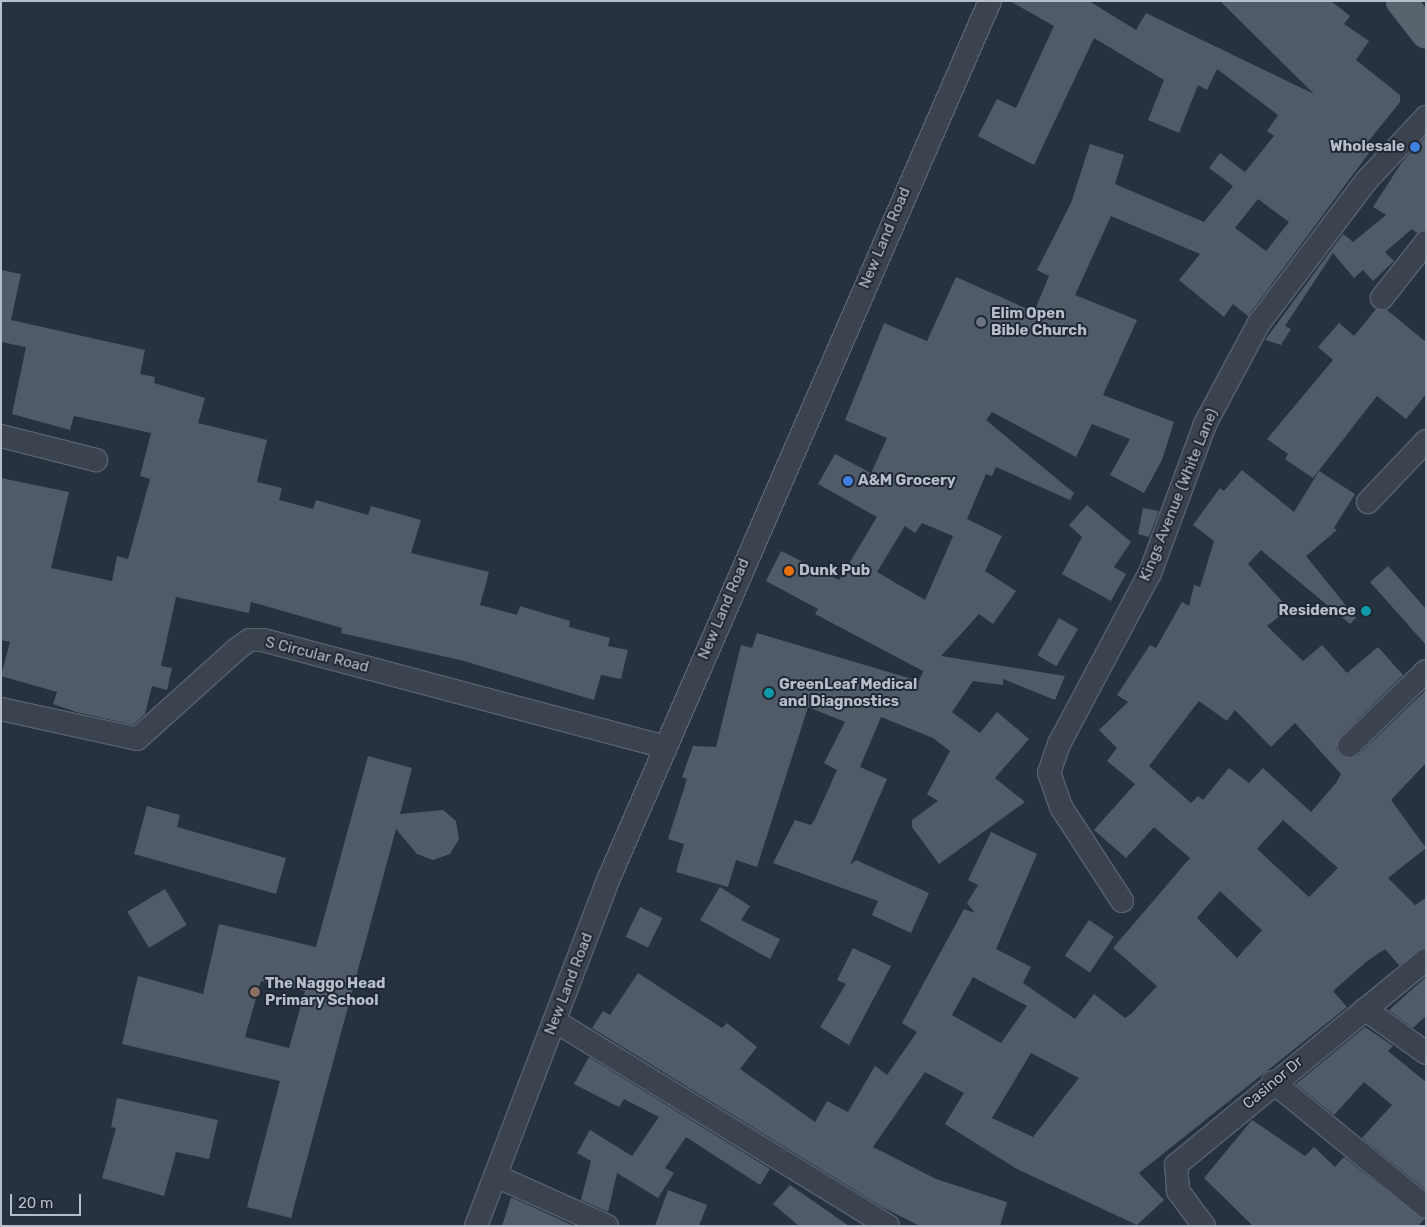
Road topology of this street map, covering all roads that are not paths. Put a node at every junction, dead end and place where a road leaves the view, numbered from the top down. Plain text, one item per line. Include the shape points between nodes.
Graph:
1 (990, 1) edge
2 (1401, 1) edge
3 (1425, 30) edge
4 (1426, 117) edge
5 (1426, 242) edge
6 (1382, 298) dead end
7 (1, 436) edge
8 (1426, 441) edge
9 (96, 460) dead end
10 (1368, 502) dead end
11 (1426, 671) edge
12 (1, 709) edge
13 (1349, 746) dead end
14 (664, 747) junction
15 (1122, 901) dead end
16 (1426, 960) edge
17 (1364, 1009) junction
18 (554, 1021) junction
19 (1426, 1053) edge
20 (1273, 1082) junction
21 (496, 1176) junction
22 (1426, 1207) edge
23 (476, 1226) edge
24 (608, 1226) edge
25 (888, 1226) edge
26 (1204, 1226) edge

1 - 14 street, New Land Road
2 - 3 main road
4 - 15 street, Kings Avenue (White Lane) via 1366,181 1260,323 1205,424 1150,573 1059,744 1050,773 1061,807
5 - 6 street
7 - 9 street
8 - 10 street
11 - 13 street
12 - 14 street, S Circular Road via 137,739 238,648 250,640 263,640
14 - 18 street, New Land Road
16 - 17 street, Casinor Dr
17 - 19 street
17 - 20 street, Casinor Dr
18 - 21 street, New Land Road
18 - 25 street
20 - 22 street
20 - 26 street, Casinor Dr via 1176,1165 1178,1191
21 - 23 street, New Land Road
21 - 24 street

